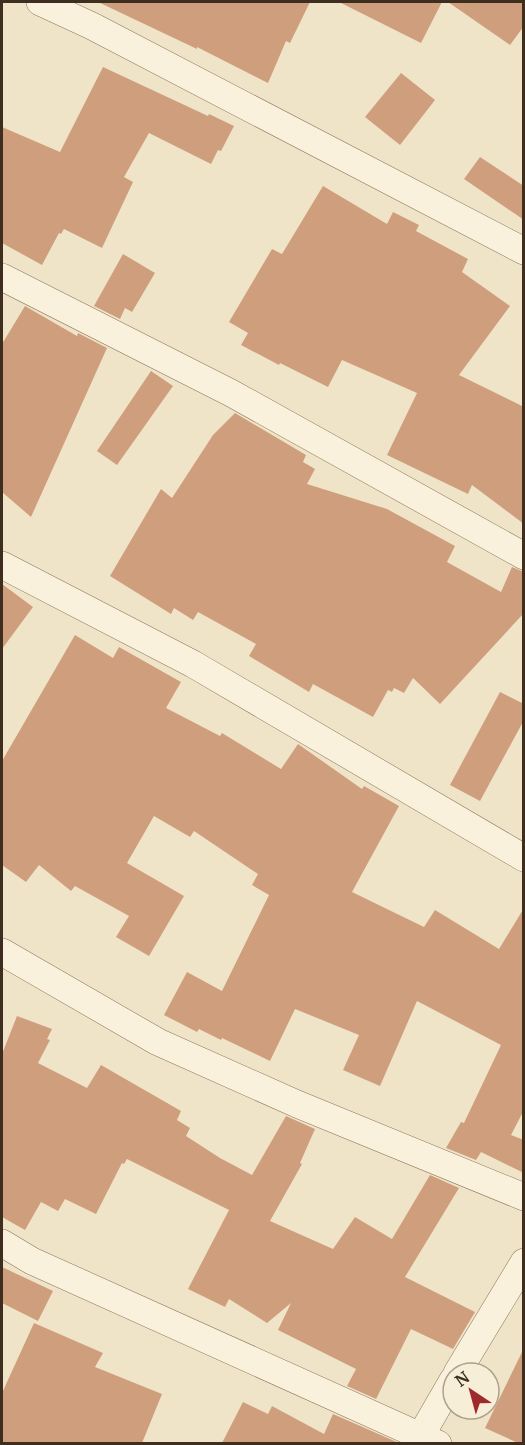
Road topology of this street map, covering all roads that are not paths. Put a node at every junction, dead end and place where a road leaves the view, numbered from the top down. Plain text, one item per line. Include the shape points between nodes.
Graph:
1 (40, 2) edge
2 (524, 251) edge
3 (2, 277) edge
4 (524, 556) edge
5 (2, 565) edge
6 (524, 858) edge
7 (2, 952) edge
8 (524, 1197) edge
9 (2, 1243) edge
10 (524, 1262) edge
11 (465, 1361) edge
12 (441, 1406) edge
13 (425, 1441) edge

1 - 2 street
3 - 4 street via 231,393
5 - 6 street via 193,664
7 - 8 street via 158,1042
9 - 13 street via 32,1261
10 - 11 street
12 - 13 street

